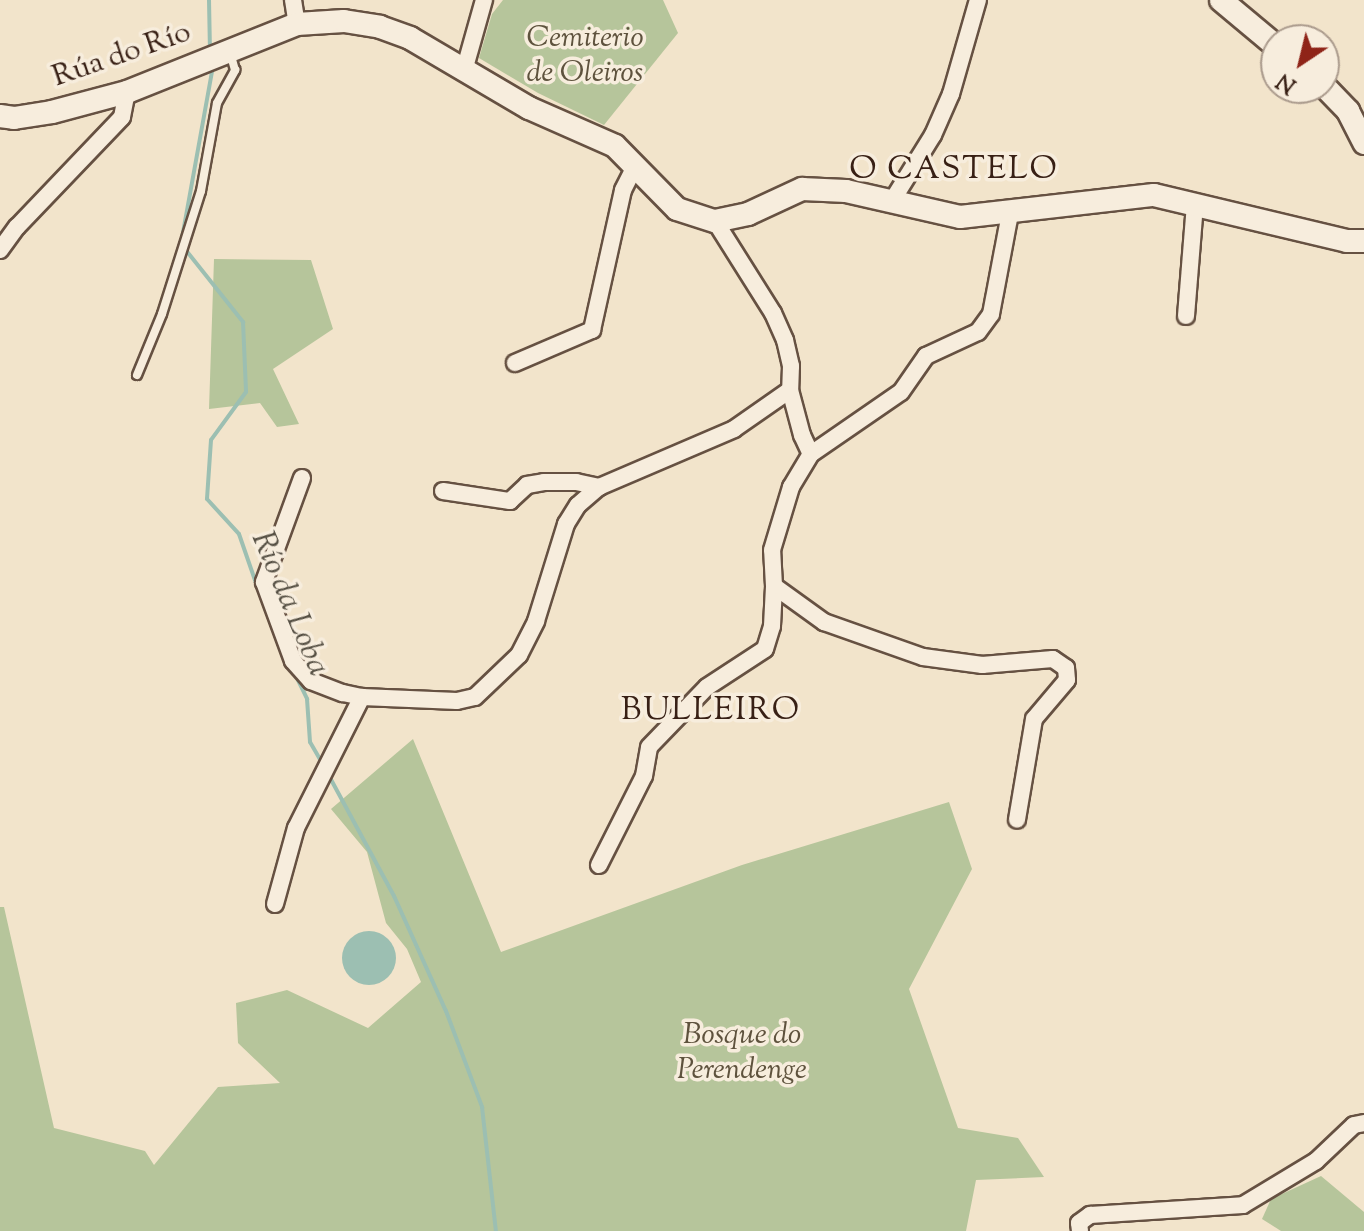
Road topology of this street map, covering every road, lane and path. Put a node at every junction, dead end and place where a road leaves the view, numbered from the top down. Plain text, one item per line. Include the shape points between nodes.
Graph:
1 (293, 0) edge
2 (484, 0) edge
3 (978, 0) edge
4 (1221, 0) edge
5 (297, 24) junction
6 (1260, 33) edge
7 (229, 50) junction
8 (464, 71) junction
9 (127, 92) junction
10 (1340, 103) edge
11 (0, 116) edge
12 (1364, 143) edge
13 (635, 166) junction
14 (892, 201) junction
15 (1195, 205) junction
16 (1010, 213) junction
17 (715, 221) junction
18 (1364, 241) edge
19 (1, 247) edge
20 (1186, 316) dead end
21 (515, 363) dead end
22 (137, 375) dead end
23 (790, 390) junction
24 (811, 454) junction
25 (302, 478) dead end
26 (599, 487) junction
27 (443, 491) dead end
28 (774, 586) junction
29 (362, 697) junction
30 (1017, 820) dead end
31 (599, 865) dead end
32 (275, 904) dead end
33 (1364, 1123) edge
34 (1080, 1231) edge

1 - 5 street
2 - 8 street
3 - 14 street via 951,94 933,135
4 - 6 street
5 - 7 street, Rúa do Río
5 - 8 street, Rúa do Río via 344,21 380,27 410,38
7 - 9 street, Rúa do Río
7 - 22 lane via 235,70 217,103 201,191
8 - 13 street, Rúa do Río via 529,108 615,146
9 - 11 street, Rúa do Río via 52,112
9 - 19 street via 122,117
10 - 12 street
13 - 17 street, Rúa do Río via 677,209
13 - 21 street via 623,190 592,330
14 - 16 street via 960,217
14 - 17 street via 802,189 748,214
15 - 16 street via 1154,195
15 - 18 street
15 - 20 street
16 - 24 street via 991,314 978,332 926,356 901,392
17 - 23 street via 785,340
23 - 24 street
23 - 26 street via 734,429
24 - 28 street via 791,487 772,550
25 - 29 street via 264,582 293,661 311,681
26 - 27 street via 544,482 527,485 510,501
26 - 29 street via 566,524 536,621 519,655 497,678 475,697 457,701
28 - 30 street via 824,622 923,657 982,665 1053,659 1066,668 1067,680 1034,719
28 - 31 street via 765,649 707,687 649,747 644,776
29 - 32 street via 296,828
33 - 34 street via 1354,1125 1316,1161 1243,1205 1090,1215 1079,1223

